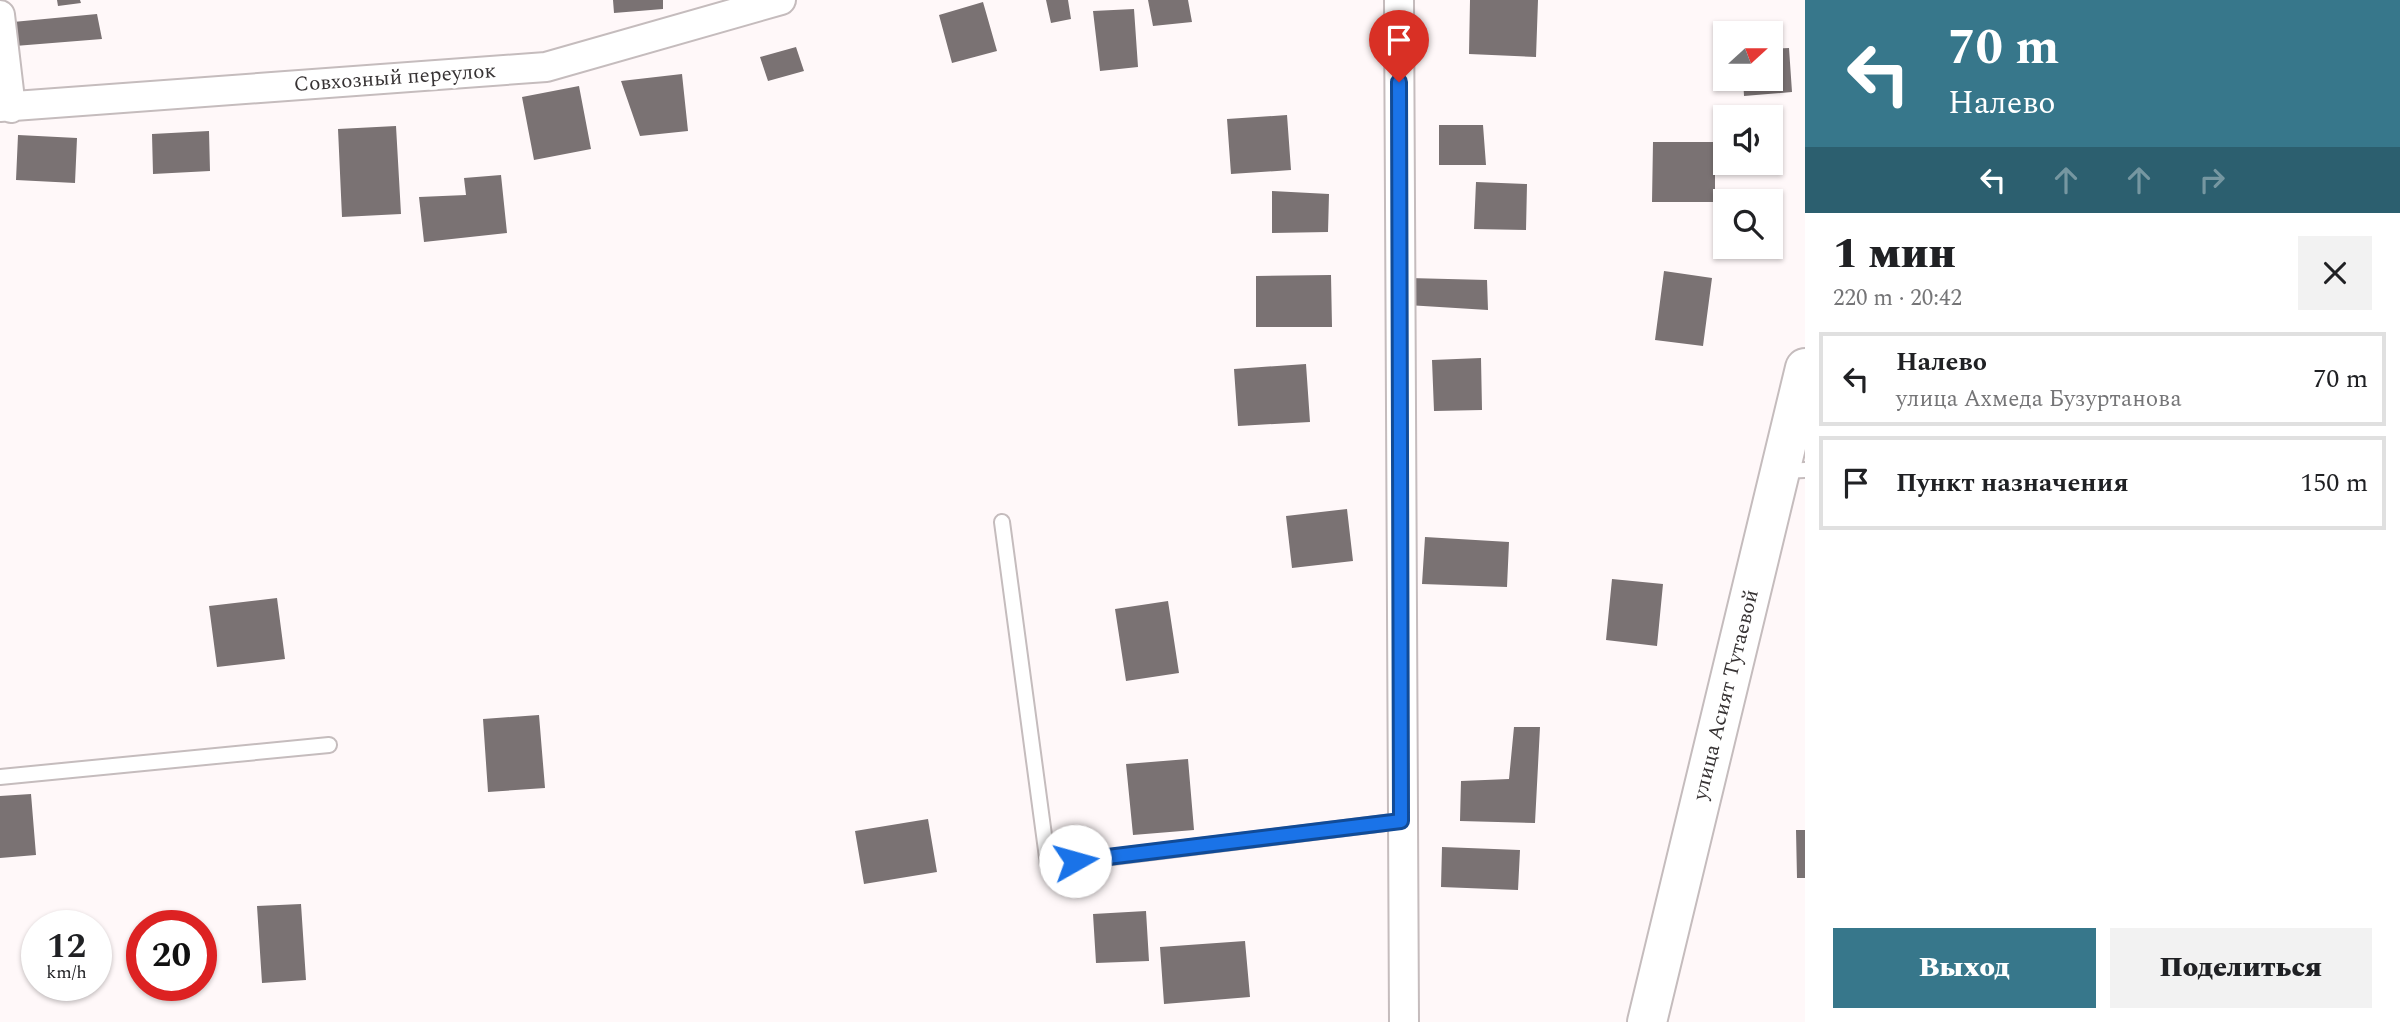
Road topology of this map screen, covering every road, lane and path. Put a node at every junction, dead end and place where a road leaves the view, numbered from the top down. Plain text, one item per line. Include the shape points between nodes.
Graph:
1 (781, 0) edge
2 (1399, 0) edge
3 (0, 15) edge
4 (5, 107) edge
5 (1805, 368) edge
6 (1793, 470) edge
7 (1002, 522) dead end
8 (329, 745) dead end
9 (0, 777) edge
10 (1401, 821) junction
11 (1404, 1022) edge
12 (1647, 1022) edge

1 - 4 street, Совхозный переулок via 546,67
2 - 10 street
3 - 4 street
5 - 6 main road, улица Асият Тутаевой
6 - 12 main road, улица Асият Тутаевой
7 - 10 lane via 1048,865
8 - 9 lane
10 - 11 street

